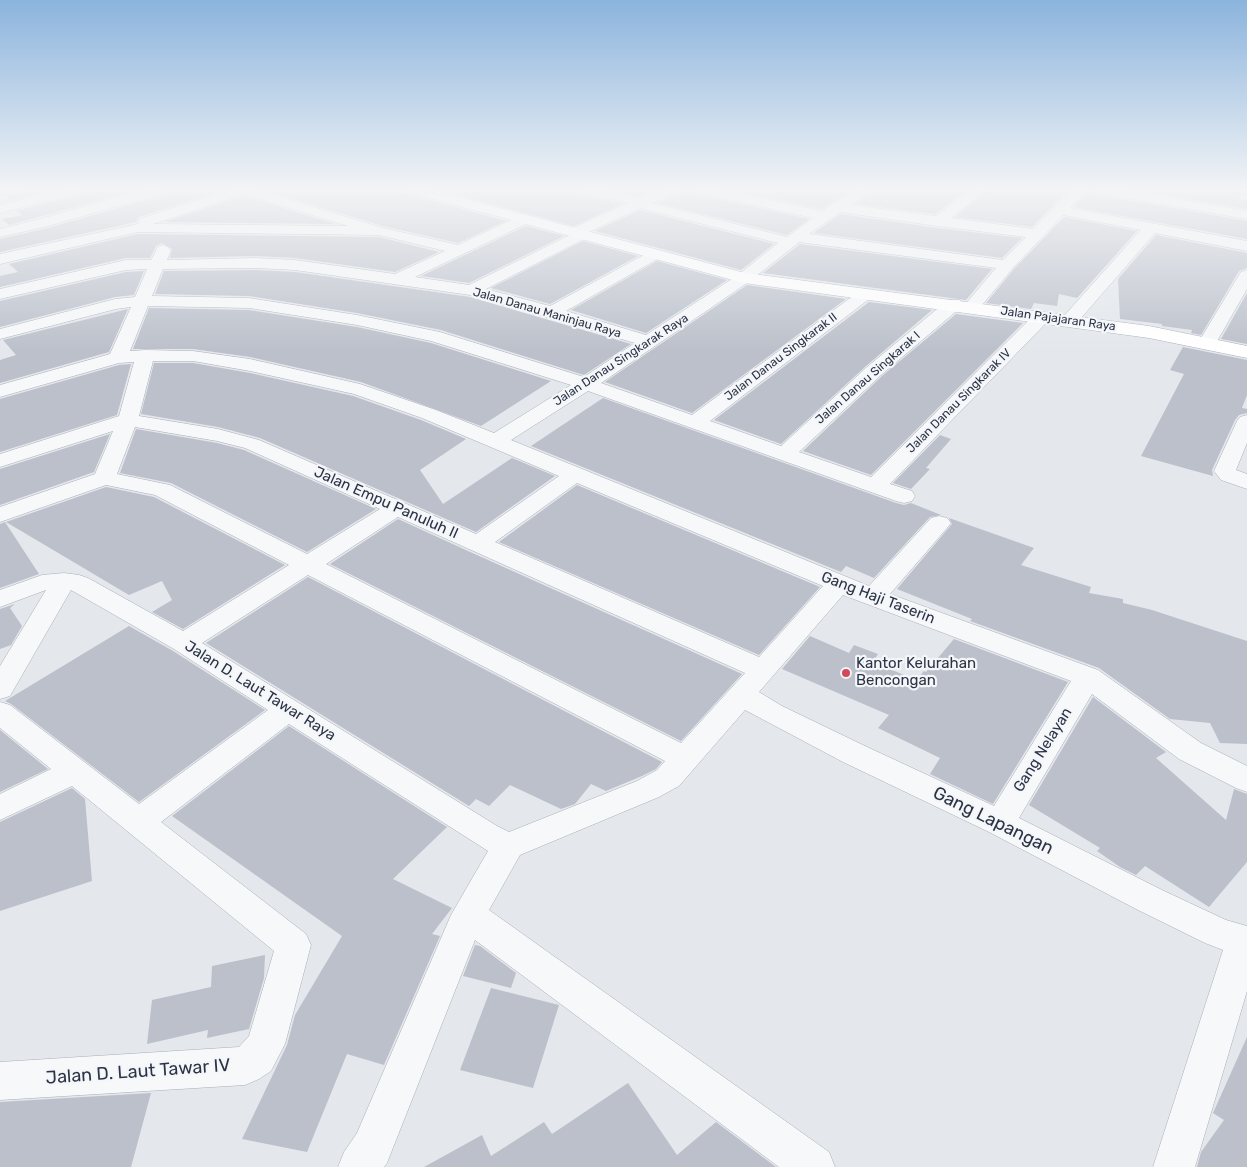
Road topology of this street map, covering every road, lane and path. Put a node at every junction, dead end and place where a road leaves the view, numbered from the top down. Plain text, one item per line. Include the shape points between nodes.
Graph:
1 (49, 242) edge
2 (166, 242) edge
3 (427, 242) edge
4 (475, 242) edge
5 (561, 242) edge
6 (614, 242) edge
7 (791, 242) edge
8 (815, 242) edge
9 (1030, 242) edge
10 (1138, 242) edge
11 (1228, 242) edge
12 (1247, 246) edge
13 (459, 250) junction
14 (656, 254) junction
15 (0, 259) edge
16 (158, 264) junction
17 (1007, 265) junction
18 (1247, 275) edge
19 (744, 278) junction
20 (398, 279) junction
21 (471, 290) junction
22 (868, 293) junction
23 (0, 294) edge
24 (1241, 297) edge
25 (144, 301) junction
26 (963, 306) junction
27 (552, 312) junction
28 (1042, 316) junction
29 (1070, 321) junction
30 (0, 334) edge
31 (649, 342) junction
32 (1207, 343) junction
33 (1247, 352) edge
34 (145, 355) junction
35 (118, 358) junction
36 (586, 384) junction
37 (0, 391) edge
38 (128, 420) junction
39 (1247, 421) edge
40 (695, 422) junction
41 (496, 441) junction
42 (784, 454) junction
43 (0, 461) edge
44 (575, 474) junction
45 (104, 478) junction
46 (1247, 482) edge
47 (875, 486) junction
48 (904, 496) dead end
49 (396, 508) junction
50 (0, 515) edge
51 (939, 523) dead end
52 (477, 544) junction
53 (306, 566) junction
54 (64, 581) junction
55 (839, 584) junction
56 (874, 597) junction
57 (0, 599) edge
58 (183, 643) junction
59 (758, 668) dead end
60 (1088, 677) junction
61 (0, 689) edge
62 (742, 695) junction
63 (290, 709) junction
64 (0, 712) edge
65 (686, 759) junction
66 (74, 772) junction
67 (1247, 780) edge
68 (0, 808) edge
69 (138, 822) junction
70 (1000, 823) junction
71 (508, 846) junction
72 (468, 916) junction
73 (1245, 942) edge
74 (0, 1081) edge
75 (359, 1167) edge
76 (814, 1167) edge
77 (1174, 1167) edge

1 - 15 street
2 - 16 street
3 - 13 street
4 - 13 street
5 - 21 street
6 - 14 street, Jalan Pajajaran Raya
7 - 19 street, Jalan Danau Singkarak Raya
8 - 17 street
9 - 17 street, Jalan Danau Singkarak I
10 - 29 street
11 - 12 street
13 - 20 street
14 - 19 street, Jalan Pajajaran Raya
14 - 27 street
16 - 20 street, Jalan Danau Maninjau Raya via 294,265
16 - 23 street, Jalan Danau Maninjau Raya via 118,266
16 - 25 street
17 - 26 street, Jalan Danau Singkarak I
18 - 24 street
19 - 22 street, Jalan Pajajaran Raya
19 - 31 street, Jalan Danau Singkarak Raya
20 - 21 street, Jalan Danau Maninjau Raya
21 - 27 street, Jalan Danau Maninjau Raya
22 - 26 street, Jalan Pajajaran Raya
22 - 40 street, Jalan Danau Singkarak II
24 - 32 street
25 - 30 street via 115,304
25 - 35 street
25 - 36 street via 249,303 399,327 477,348
26 - 28 street, Jalan Pajajaran Raya
26 - 42 street, Jalan Danau Singkarak I via 874,371
27 - 31 street, Jalan Danau Maninjau Raya
28 - 29 street, Jalan Pajajaran Raya
28 - 47 street, Jalan Danau Singkarak IV
29 - 32 street, Jalan Pajajaran Raya
31 - 36 street, Jalan Danau Singkarak Raya
32 - 33 street, Jalan Pajajaran Raya
34 - 35 street, Gang Haji Taserin
34 - 38 street
34 - 41 street, Gang Haji Taserin via 193,356 279,370 333,383 429,414
35 - 37 street, Gang Haji Taserin
36 - 40 street
36 - 41 street, Jalan Danau Singkarak Raya
38 - 43 street, Jalan Empu Panuluh II
38 - 45 street
38 - 49 street, Jalan Empu Panuluh II via 252,444
39 - 46 street via 1226,465 1227,473
40 - 42 street
41 - 44 street, Gang Haji Taserin
42 - 47 street
44 - 52 street
44 - 55 street, Gang Haji Taserin
45 - 50 street
45 - 53 street via 173,495
47 - 48 street
49 - 52 street, Jalan Empu Panuluh II
49 - 53 street
51 - 56 street
52 - 59 street, Jalan Empu Panuluh II
53 - 58 street
53 - 65 street
54 - 57 street, Jalan D. Laut Tawar Raya via 42,583
54 - 58 street, Jalan D. Laut Tawar Raya via 79,583
54 - 61 street
55 - 56 street, Gang Haji Taserin
55 - 62 street
56 - 60 street, Gang Haji Taserin
58 - 63 street, Jalan D. Laut Tawar Raya
60 - 67 street, Gang Haji Taserin via 1190,751
60 - 70 street, Gang Nelayan
62 - 65 street
62 - 70 street, Gang Lapangan via 854,754
63 - 69 street
63 - 71 street, Jalan D. Laut Tawar Raya via 477,830
64 - 66 street
65 - 71 street via 660,784
66 - 68 street
66 - 69 street
69 - 74 street, Jalan D. Laut Tawar IV via 293,945 266,1044 257,1058 245,1066
70 - 73 street, Gang Lapangan via 1150,900
71 - 72 street
72 - 75 street via 372,1148
72 - 76 street
73 - 77 street

